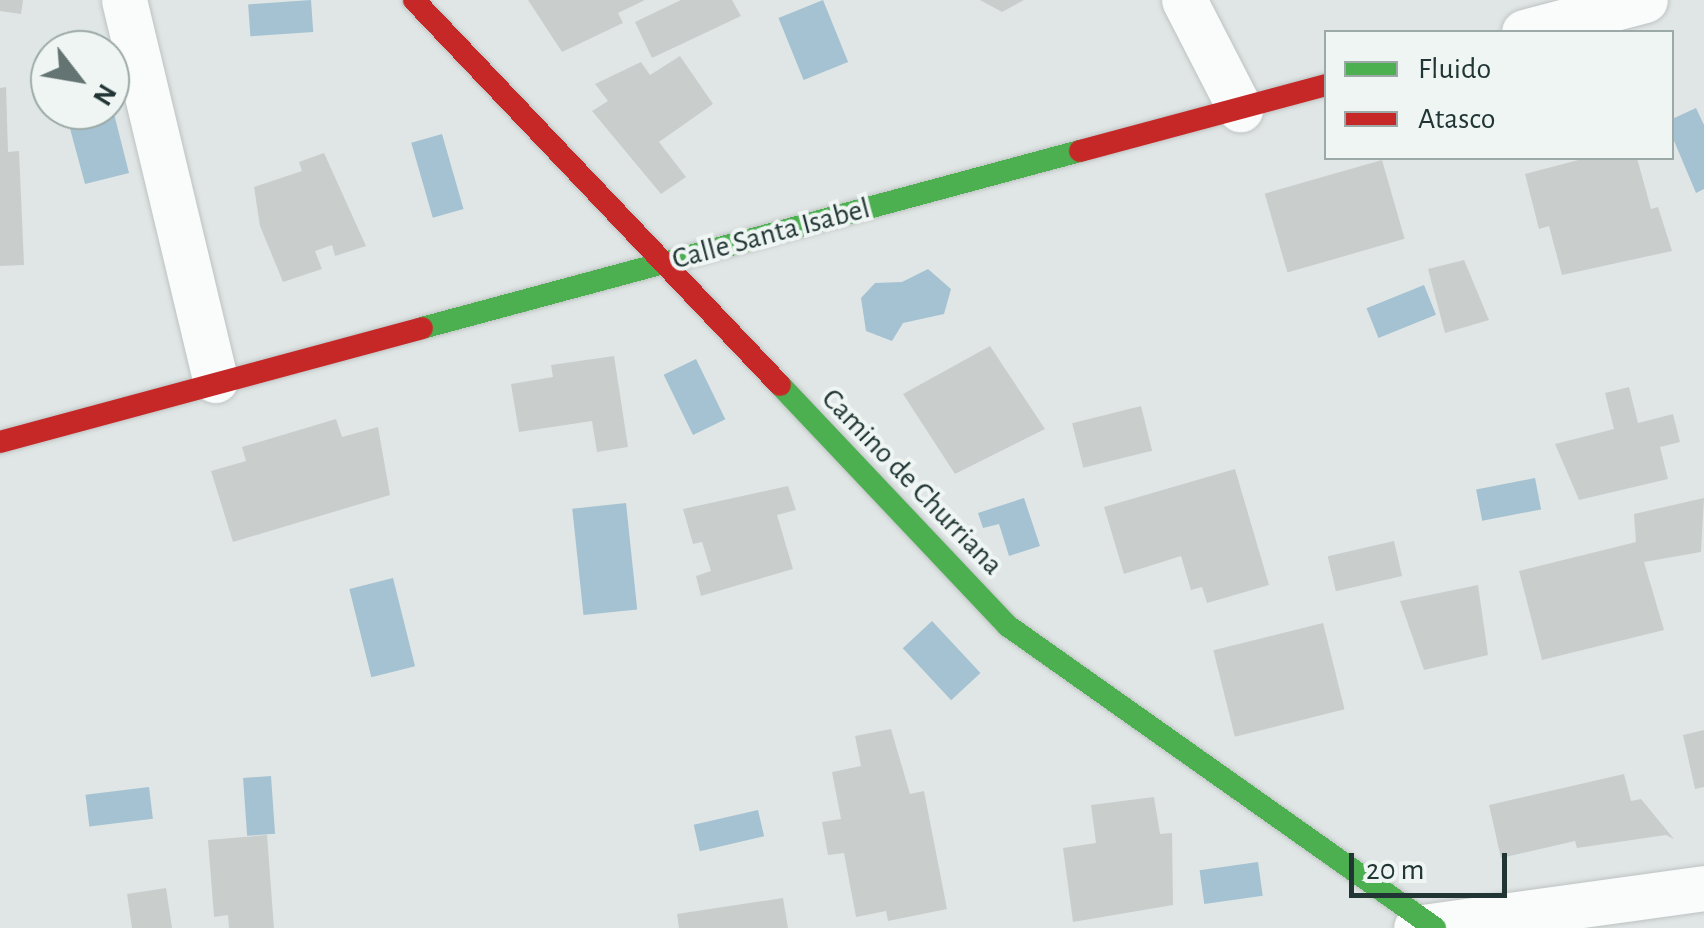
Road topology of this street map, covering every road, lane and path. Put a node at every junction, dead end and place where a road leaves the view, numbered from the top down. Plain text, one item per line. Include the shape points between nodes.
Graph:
1 (124, 0) edge
2 (414, 0) edge
3 (1184, 0) edge
4 (1645, 0) edge
5 (1532, 30) edge
6 (1324, 86) edge
7 (1240, 108) junction
8 (658, 264) junction
9 (215, 380) junction
10 (0, 442) edge
11 (1704, 888) edge
12 (1427, 927) edge

1 - 9 street
2 - 8 street, Camino de Churriana
3 - 7 street
4 - 5 street
6 - 7 street, Calle Santa Isabel
7 - 8 street, Calle Santa Isabel
8 - 9 street, Calle Santa Isabel
8 - 12 street, Camino de Churriana via 1008,626
9 - 10 street, Calle Santa Isabel
11 - 12 street

